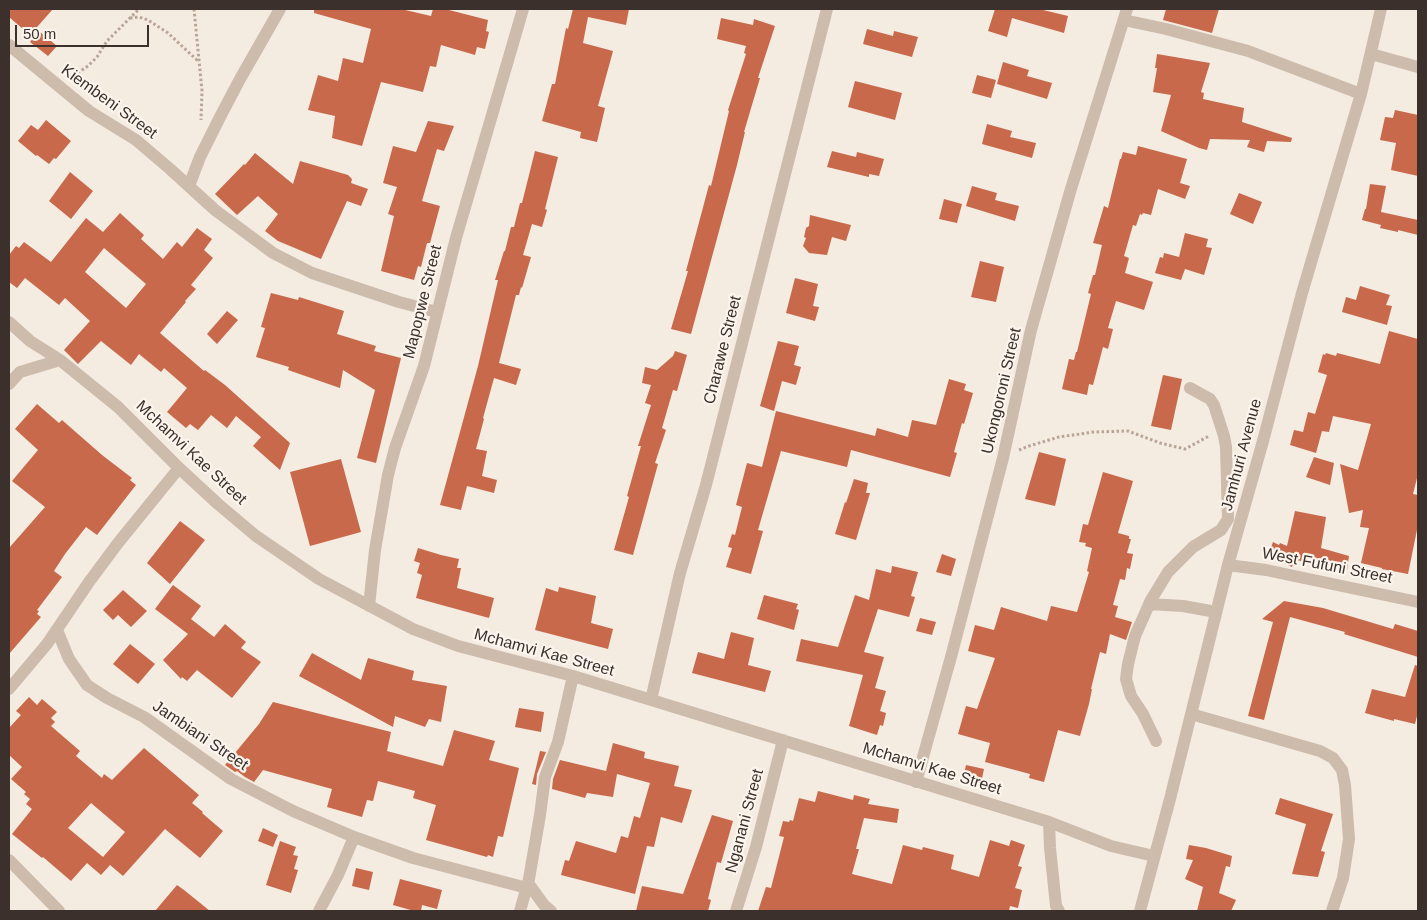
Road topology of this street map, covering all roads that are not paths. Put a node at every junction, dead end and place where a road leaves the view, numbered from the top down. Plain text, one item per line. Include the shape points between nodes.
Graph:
1 (280, 9) edge
2 (523, 9) edge
3 (827, 9) edge
4 (1381, 9) edge
5 (1127, 12) edge
6 (9, 45) edge
7 (1371, 54) junction
8 (1418, 67) edge
9 (1361, 94) junction
10 (189, 186) junction
11 (437, 312) junction
12 (9, 322) edge
13 (60, 360) junction
14 (9, 384) edge
15 (1190, 388) dead end
16 (179, 468) junction
17 (1228, 565) junction
18 (1418, 602) edge
19 (1149, 604) junction
20 (369, 606) junction
21 (1216, 612) junction
22 (57, 630) junction
23 (573, 676) junction
24 (9, 689) edge
25 (651, 700) junction
26 (1191, 714) junction
27 (783, 740) junction
28 (1156, 741) dead end
29 (916, 782) junction
30 (1050, 822) junction
31 (354, 837) junction
32 (1154, 856) junction
33 (9, 860) edge
34 (527, 885) junction
35 (59, 911) edge
36 (319, 911) edge
37 (520, 911) edge
38 (551, 911) edge
39 (736, 911) edge
40 (1059, 911) edge
41 (1140, 911) edge
42 (1332, 911) edge

1 - 10 street via 200,157
2 - 11 street, Mapopwe Street
3 - 25 street, Charawe Street via 706,486 680,573
4 - 7 street, Jamhuri Avenue
5 - 9 street via 1174,31 1248,51
5 - 29 street, Ukongoroni Street via 1070,192 1034,321 1003,458
6 - 10 street, Kiembeni Street via 89,111 136,140
7 - 8 street
7 - 9 street, Jamhuri Avenue
9 - 17 street, Jamhuri Avenue via 1302,293
10 - 11 street, Kiembeni Street via 215,210 273,252 312,273
11 - 20 street, Mapopwe Street via 424,366 394,448 375,550
12 - 13 street, Mchamvi Kae Street via 30,341
13 - 14 street via 20,372
13 - 16 street, Mchamvi Kae Street via 118,406
15 - 19 street via 1203,394 1214,405 1225,443 1228,519 1220,530 1193,547 1168,572
16 - 20 street, Mchamvi Kae Street via 256,536 319,579
16 - 22 street via 118,543
17 - 18 street, West Fufuni Street
17 - 21 street, Jamhuri Avenue
19 - 21 street
19 - 28 street via 1135,636 1126,679 1131,696
20 - 23 street, Mchamvi Kae Street via 413,629 458,646
21 - 26 street, Jamhuri Avenue
22 - 24 street
22 - 31 street, Jambiani Street via 68,658 87,685 144,717 230,778 293,811
23 - 25 street, Mchamvi Kae Street
23 - 34 street via 558,742 544,776
25 - 27 street, Mchamvi Kae Street
26 - 32 street, Jamhuri Avenue
26 - 42 street via 1320,751 1332,758 1342,770 1349,839
27 - 29 street, Mchamvi Kae Street
27 - 39 street, Nganani Street
29 - 30 street, Mchamvi Kae Street
30 - 32 street, Mchamvi Kae Street via 1111,846
30 - 40 street via 1050,848
31 - 34 street, Jambiani Street via 413,858
31 - 36 street
32 - 41 street, Jamhuri Avenue
33 - 35 street
34 - 37 street
34 - 38 street

